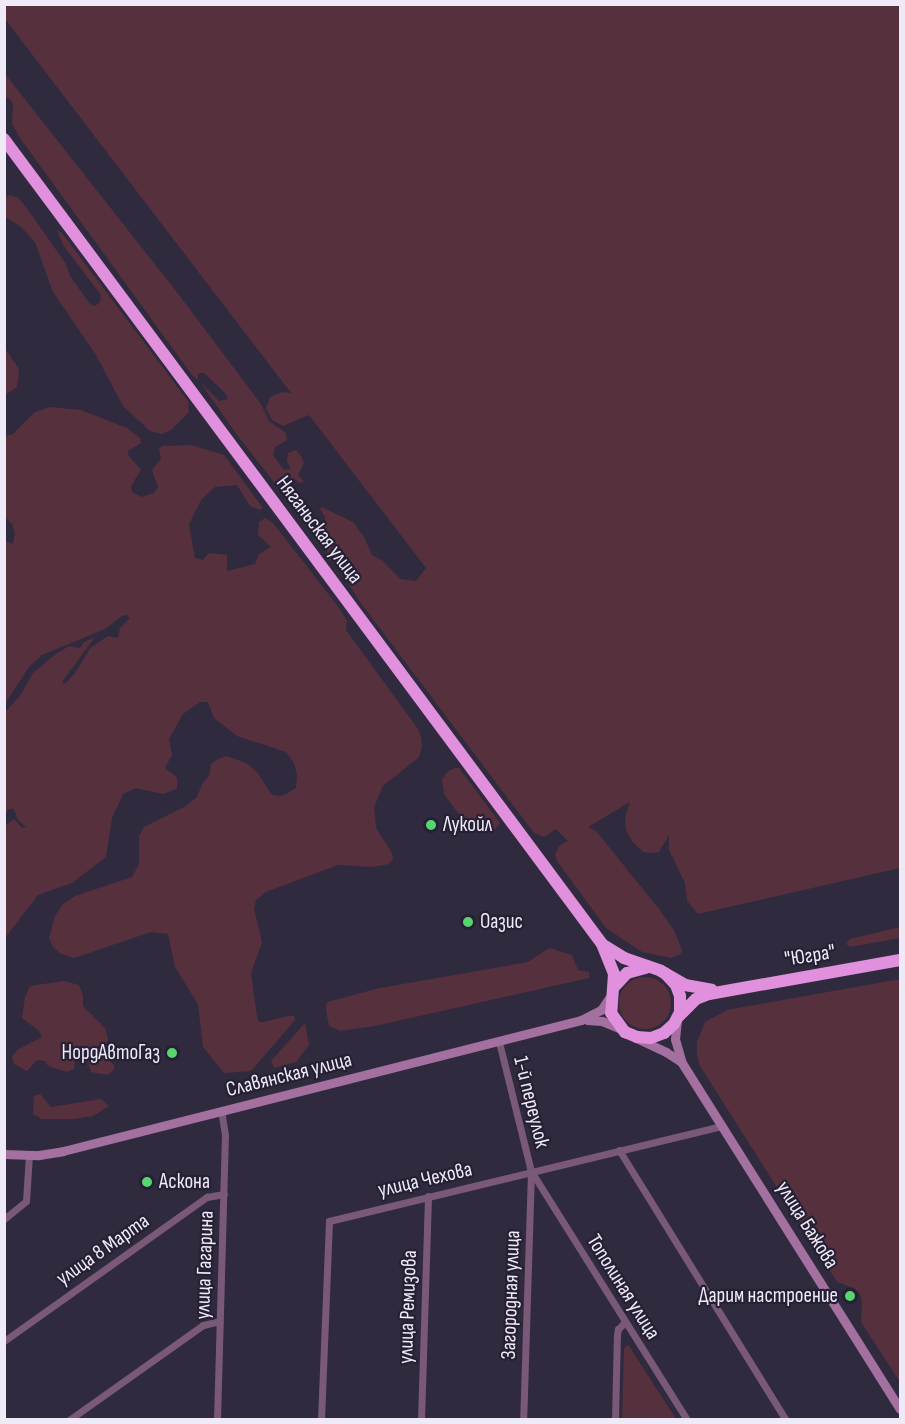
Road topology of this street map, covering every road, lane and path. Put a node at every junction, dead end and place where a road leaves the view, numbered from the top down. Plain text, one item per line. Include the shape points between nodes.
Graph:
1 (4, 139) edge
2 (602, 944) junction
3 (900, 960) edge
4 (650, 968) junction
5 (665, 973) junction
6 (725, 990) junction
7 (612, 992) junction
8 (677, 1018) junction
9 (581, 1020) junction
10 (625, 1031) junction
11 (499, 1041) junction
12 (681, 1063) junction
13 (221, 1111) junction
14 (723, 1126) junction
15 (619, 1150) junction
16 (4, 1154) edge
17 (29, 1155) junction
18 (531, 1171) junction
19 (224, 1194) junction
20 (428, 1196) junction
21 (4, 1219) edge
22 (220, 1321) junction
23 (625, 1322) junction
24 (4, 1341) edge
25 (900, 1408) edge
26 (69, 1419) edge
27 (217, 1419) edge
28 (321, 1419) edge
29 (421, 1419) edge
30 (523, 1419) edge
31 (615, 1419) edge
32 (687, 1419) edge
33 (786, 1419) edge

1 - 2 highway, Няганьская улица
2 - 4 highway
2 - 7 highway via 613,971
3 - 6 highway, "Югра"
4 - 5 highway
4 - 7 highway via 627,973
5 - 6 highway via 692,988
5 - 8 highway via 679,992
6 - 8 highway via 696,999
7 - 9 street via 601,1010
7 - 10 highway via 611,1012
8 - 10 highway via 656,1037 642,1038
8 - 12 street via 675,1039
9 - 10 street via 597,1020
9 - 11 street, Славянская улица
10 - 12 street
11 - 13 street, Славянская улица
11 - 18 street, 1-й переулок
12 - 14 street, улица Бажова
13 - 17 street, Славянская улица via 63,1151
13 - 19 street, улица Гагарина via 225,1135
14 - 15 street, улица Чехова
14 - 25 street, улица Бажова
15 - 18 street, улица Чехова
15 - 33 street
16 - 17 street, Славянская улица
17 - 21 street via 26,1202
18 - 20 street, улица Чехова
18 - 23 street, Тополиная улица
18 - 30 street, Загородная улица
19 - 22 street, улица Гагарина
19 - 24 street, улица 8 Марта via 207,1197
20 - 28 street, улица Чехова via 329,1221
20 - 29 street, улица Ремизова
22 - 26 street via 203,1325
22 - 27 street, улица Гагарина
23 - 31 street via 617,1335
23 - 32 street, Тополиная улица

